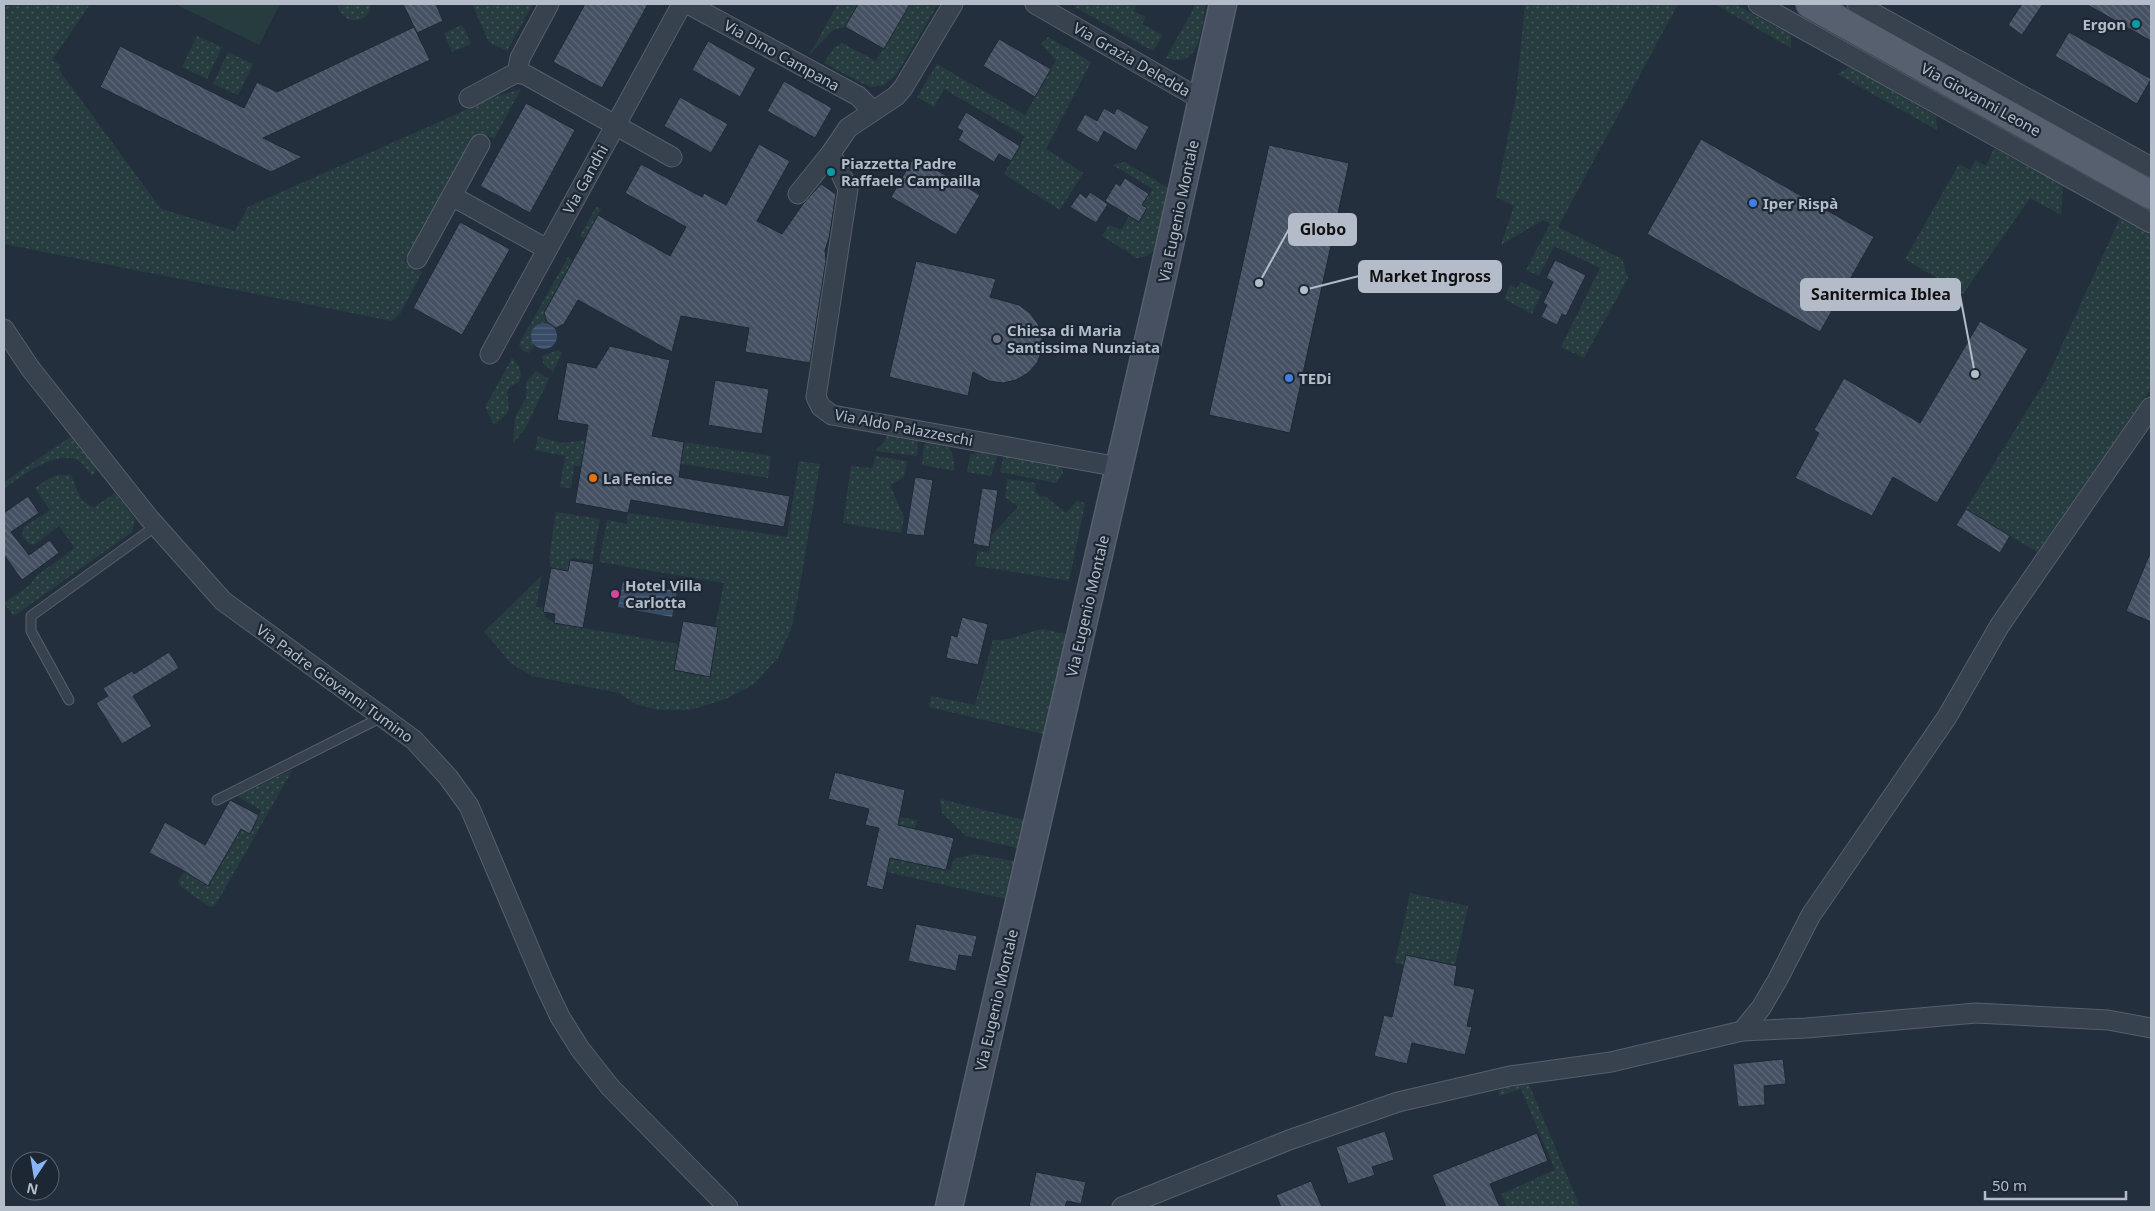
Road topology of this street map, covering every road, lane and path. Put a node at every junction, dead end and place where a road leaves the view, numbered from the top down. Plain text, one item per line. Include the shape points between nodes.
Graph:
1 (550, 4) edge
2 (682, 4) edge
3 (688, 4) edge
4 (953, 4) edge
5 (1035, 4) edge
6 (1223, 4) edge
7 (1758, 4) edge
8 (1810, 4) edge
9 (1857, 4) edge
10 (518, 73) junction
11 (469, 98) dead end
12 (1202, 100) junction
13 (872, 110) junction
14 (614, 125) junction
15 (480, 144) dead end
16 (831, 153) junction
17 (672, 157) dead end
18 (2151, 167) edge
19 (798, 194) dead end
20 (2151, 195) edge
21 (452, 196) junction
22 (2151, 223) edge
23 (547, 249) junction
24 (417, 259) dead end
25 (4, 329) edge
26 (490, 354) dead end
27 (2151, 407) edge
28 (1119, 467) junction
29 (156, 526) junction
30 (68, 700) dead end
31 (383, 717) junction
32 (217, 800) dead end
33 (2151, 1028) edge
34 (1742, 1031) junction
35 (728, 1207) edge
36 (949, 1207) edge
37 (1122, 1207) edge

1 - 10 street via 520,58
2 - 14 street, Via Gandhi
3 - 13 street, Via Dino Campana via 858,96
4 - 13 street via 903,88
5 - 12 street, Via Grazia Deledda
6 - 12 main road, Via Eugenio Montale
7 - 22 street
8 - 20 main road, Via Giovanni Leone
9 - 18 street
10 - 11 street
10 - 14 street
12 - 28 main road, Via Eugenio Montale
13 - 16 street via 848,128
14 - 17 street
14 - 23 street, Via Gandhi
15 - 21 street
16 - 19 street
16 - 28 street, Via Aldo Palazzeschi via 848,189 816,397 821,407 832,415
21 - 23 street
21 - 24 street
23 - 26 street, Via Gandhi
25 - 29 street, Via Padre Giovanni Tumino via 36,375
27 - 34 street via 2000,625 1947,717 1811,914 1778,980
28 - 36 main road, Via Eugenio Montale
29 - 30 lane via 31,616 31,631
29 - 31 street, Via Padre Giovanni Tumino via 223,601
31 - 32 lane
31 - 35 street, Via Padre Giovanni Tumino via 414,740 470,806 544,983 580,1049 610,1087
33 - 34 street via 2108,1020 1976,1013
34 - 37 street via 1611,1062 1510,1076 1398,1102 1289,1140

